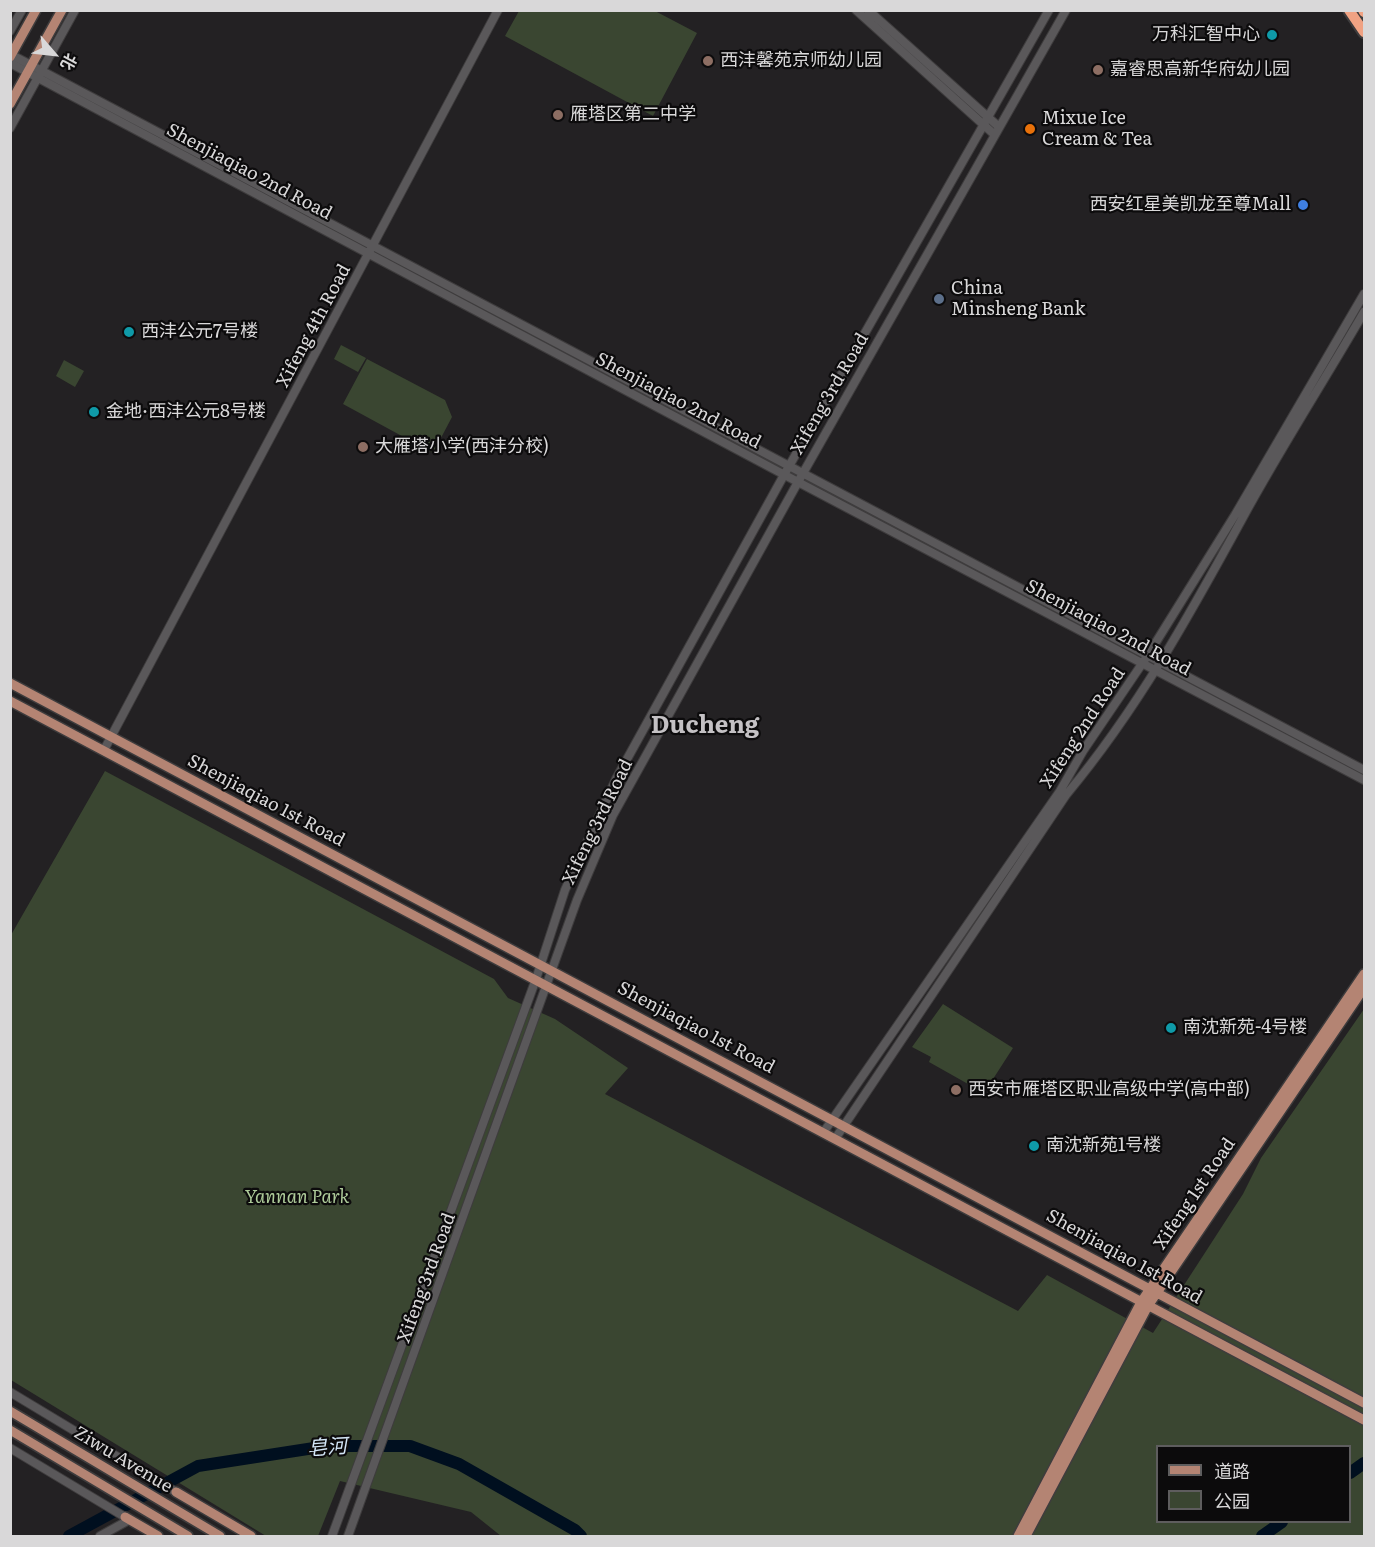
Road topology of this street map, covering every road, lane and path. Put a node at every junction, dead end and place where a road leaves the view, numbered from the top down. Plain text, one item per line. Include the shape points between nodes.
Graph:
1 (22, 10) edge
2 (36, 10) edge
3 (62, 10) edge
4 (75, 10) edge
5 (498, 10) edge
6 (856, 10) edge
7 (868, 10) edge
8 (1049, 10) edge
9 (1066, 10) edge
10 (1349, 10) edge
11 (10, 31) edge
12 (1365, 32) edge
13 (11, 57) edge
14 (31, 68) junction
15 (41, 73) junction
16 (10, 104) edge
17 (988, 117) junction
18 (984, 125) junction
19 (999, 127) junction
20 (10, 128) edge
21 (995, 135) junction
22 (372, 250) junction
23 (1365, 294) edge
24 (1365, 312) edge
25 (789, 466) junction
26 (804, 472) junction
27 (784, 475) junction
28 (798, 482) junction
29 (1148, 655) junction
30 (1162, 662) junction
31 (1142, 664) junction
32 (1156, 672) junction
33 (10, 684) edge
34 (10, 701) edge
35 (112, 737) junction
36 (104, 750) junction
37 (1365, 770) edge
38 (1365, 780) edge
39 (540, 966) junction
40 (553, 970) junction
41 (1365, 974) edge
42 (536, 979) junction
43 (548, 987) junction
44 (1365, 988) edge
45 (832, 1119) junction
46 (845, 1126) junction
47 (823, 1133) junction
48 (835, 1139) junction
49 (1153, 1291) junction
50 (1145, 1304) junction
51 (10, 1392) edge
52 (1365, 1403) edge
53 (10, 1411) edge
54 (1365, 1420) edge
55 (10, 1430) edge
56 (10, 1448) edge
57 (176, 1492) joint
58 (127, 1519) junction
59 (100, 1536) edge
60 (158, 1536) edge
61 (188, 1536) edge
62 (220, 1536) edge
63 (251, 1536) edge
64 (332, 1536) edge
65 (348, 1536) edge
66 (1018, 1536) edge
67 (1026, 1536) edge

1 - 11 street
2 - 13 main road
3 - 14 main road
4 - 15 street
5 - 22 street, Xifeng 4th Road
6 - 18 street
7 - 17 street
8 - 17 street, Xifeng 3rd Road
9 - 19 street, Xifeng 3rd Road
10 - 12 highway
13 - 14 street, Shenjiaqiao 2nd Road
14 - 15 street, Shenjiaqiao 2nd Road
14 - 16 main road
15 - 20 street
15 - 22 street, Shenjiaqiao 2nd Road
17 - 18 street, Xifeng 3rd Road
17 - 19 street
18 - 21 street
18 - 25 street, Xifeng 3rd Road
19 - 21 street, Xifeng 3rd Road
21 - 26 street, Xifeng 3rd Road
22 - 25 street, Shenjiaqiao 2nd Road
22 - 27 street, Shenjiaqiao 2nd Road
22 - 35 street, Xifeng 4th Road
23 - 29 street, Xifeng 2nd Road
24 - 30 street, Xifeng 2nd Road
25 - 26 street, Shenjiaqiao 2nd Road
25 - 27 street, Xifeng 3rd Road
26 - 28 street, Xifeng 3rd Road
26 - 29 street, Shenjiaqiao 2nd Road
27 - 28 street, Shenjiaqiao 2nd Road
27 - 39 street, Xifeng 3rd Road via 600,810 565,890
28 - 31 street, Shenjiaqiao 2nd Road
28 - 40 street, Xifeng 3rd Road via 614,815 577,900
29 - 30 street, Shenjiaqiao 2nd Road
29 - 31 street, Xifeng 2nd Road
30 - 32 street, Xifeng 2nd Road
30 - 37 street, Shenjiaqiao 2nd Road
31 - 32 street, Shenjiaqiao 2nd Road
31 - 45 street, Xifeng 2nd Road via 1060,791
32 - 38 street, Shenjiaqiao 2nd Road
32 - 46 street, Xifeng 2nd Road via 1095,760 1065,795
33 - 35 main road, Shenjiaqiao 1st Road
34 - 36 main road, Shenjiaqiao 1st Road
35 - 36 street, Xifeng 4th Road
35 - 39 main road, Shenjiaqiao 1st Road
36 - 42 main road, Shenjiaqiao 1st Road
39 - 40 main road, Shenjiaqiao 1st Road
39 - 42 street, Xifeng 3rd Road
40 - 43 street, Xifeng 3rd Road
40 - 45 main road, Shenjiaqiao 1st Road
41 - 49 main road, Xifeng 1st Road
42 - 43 main road, Shenjiaqiao 1st Road
42 - 64 street, Xifeng 3rd Road
43 - 47 main road, Shenjiaqiao 1st Road
43 - 65 street, Xifeng 3rd Road
44 - 49 main road, Xifeng 1st Road
45 - 46 main road, Shenjiaqiao 1st Road
45 - 47 street, Xifeng 2nd Road
46 - 48 street, Xifeng 2nd Road
46 - 49 main road, Shenjiaqiao 1st Road
47 - 48 main road, Shenjiaqiao 1st Road
48 - 50 main road, Shenjiaqiao 1st Road
49 - 50 main road, Xifeng 1st Road
49 - 52 main road, Shenjiaqiao 1st Road
50 - 54 main road, Shenjiaqiao 1st Road
50 - 66 main road, Xifeng 1st Road
50 - 67 main road, Xifeng 1st Road
51 - 57 street, Ziwu Avenue
53 - 62 main road, Ziwu Avenue
55 - 61 main road, Ziwu Avenue
56 - 58 street
57 - 63 main road
58 - 59 street
58 - 60 main road

